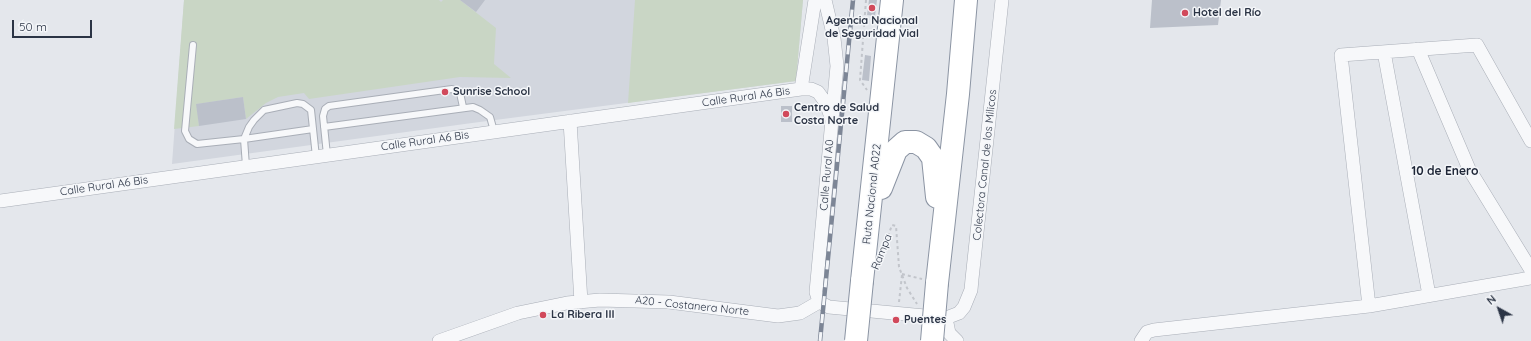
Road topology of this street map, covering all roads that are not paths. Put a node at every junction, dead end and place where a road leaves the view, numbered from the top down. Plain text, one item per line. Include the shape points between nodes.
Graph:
1 (815, 0) edge
2 (825, 0) edge
3 (892, 0) edge
4 (966, 0) edge
5 (1002, 0) edge
6 (193, 45) dead end
7 (1418, 49) junction
8 (1384, 52) junction
9 (801, 89) junction
10 (463, 107) junction
11 (832, 120) junction
12 (570, 121) junction
13 (324, 127) junction
14 (313, 129) junction
15 (494, 132) junction
16 (244, 139) junction
17 (1531, 141) edge
18 (321, 156) junction
19 (246, 166) junction
20 (0, 201) edge
21 (868, 227) junction
22 (941, 250) junction
23 (1531, 270) edge
24 (1531, 278) edge
25 (1429, 295) junction
26 (581, 302) junction
27 (819, 302) junction
28 (1369, 306) junction
29 (946, 318) junction
30 (439, 341) edge
31 (856, 341) edge
32 (932, 341) edge
33 (957, 341) edge
34 (1141, 341) edge

1 - 9 street
2 - 11 street, Calle Rural A0 via 834,38 837,66
3 - 21 highway, Ruta Nacional A022
4 - 22 highway
5 - 29 street, Colectora Canal de los Milicos via 971,290 962,310
6 - 16 lane via 185,131 189,139 197,144
7 - 8 street
7 - 17 street via 1477,45
7 - 23 street via 1469,169
8 - 25 street
8 - 28 street via 1341,55
9 - 11 street, Calle Rural A6 Bis via 818,92 826,103
9 - 12 street, Calle Rural A6 Bis
10 - 13 lane
10 - 13 lane via 460,93 455,89 379,99 326,108 323,113
10 - 15 lane via 472,107 486,113 490,117
11 - 27 street, Calle Rural A0 via 816,292
12 - 15 street, Calle Rural A6 Bis
12 - 26 street
13 - 18 lane
14 - 16 lane
14 - 16 lane via 311,110 297,103 264,110 249,127
14 - 18 lane
15 - 18 street, Calle Rural A6 Bis
16 - 19 lane
18 - 19 street, Calle Rural A6 Bis
19 - 20 street, Calle Rural A6 Bis
21 - 22 highway via 893,155 905,142 916,142 930,152 934,164
21 - 31 highway, Ruta Nacional A022, bridge
22 - 32 highway, bridge via 928,281
24 - 25 street
25 - 28 street
26 - 27 street, A20 - Costanera Norte via 641,300 778,316 800,313
26 - 30 street, A20 - Costanera Norte via 518,313
27 - 29 street via 829,307
28 - 34 street via 1154,330 1147,332
29 - 33 street via 949,333

